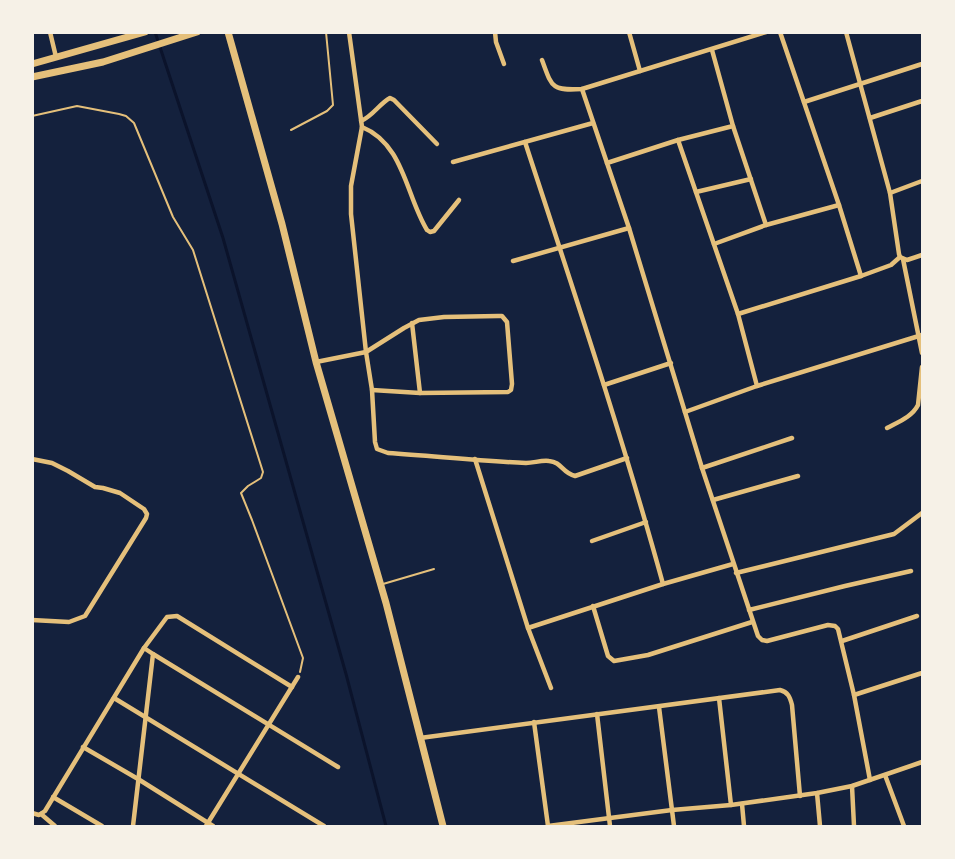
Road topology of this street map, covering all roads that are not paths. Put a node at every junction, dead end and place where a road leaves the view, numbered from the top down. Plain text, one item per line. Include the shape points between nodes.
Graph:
1 (50, 32) edge
2 (145, 32) edge
3 (197, 32) edge
4 (228, 32) edge
5 (326, 32) edge
6 (349, 32) edge
7 (495, 32) edge
8 (629, 32) edge
9 (766, 32) edge
10 (780, 32) edge
11 (846, 32) edge
12 (712, 50) junction
13 (56, 57) junction
14 (542, 60) dead end
15 (32, 64) edge
16 (504, 64) dead end
17 (922, 64) edge
18 (640, 71) junction
19 (32, 77) edge
20 (861, 84) junction
21 (582, 89) junction
22 (922, 101) edge
23 (804, 102) junction
24 (870, 118) junction
25 (361, 121) junction
26 (593, 123) junction
27 (733, 126) junction
28 (362, 127) junction
29 (291, 130) dead end
30 (678, 140) junction
31 (525, 142) junction
32 (437, 144) dead end
33 (453, 162) dead end
34 (607, 163) junction
35 (751, 179) junction
36 (922, 181) edge
37 (696, 192) junction
38 (890, 193) junction
39 (459, 200) dead end
40 (839, 205) junction
41 (766, 226) junction
42 (629, 228) junction
43 (714, 244) junction
44 (560, 247) junction
45 (922, 255) edge
46 (902, 258) junction
47 (513, 261) dead end
48 (861, 276) junction
49 (738, 314) junction
50 (412, 323) junction
51 (920, 336) edge
52 (366, 352) junction
53 (922, 353) edge
54 (316, 362) junction
55 (671, 363) junction
56 (922, 367) edge
57 (604, 385) junction
58 (757, 386) junction
59 (372, 390) junction
60 (420, 393) junction
61 (685, 412) junction
62 (887, 428) dead end
63 (792, 438) dead end
64 (627, 458) junction
65 (32, 459) edge
66 (474, 459) junction
67 (702, 468) junction
68 (798, 476) dead end
69 (713, 500) junction
70 (922, 514) edge
71 (646, 522) junction
72 (592, 541) dead end
73 (733, 564) junction
74 (434, 569) dead end
75 (911, 571) dead end
76 (736, 573) junction
77 (381, 584) junction
78 (663, 584) junction
79 (593, 606) junction
80 (749, 610) junction
81 (917, 616) dead end
82 (32, 620) edge
83 (752, 622) junction
84 (528, 628) junction
85 (842, 642) junction
86 (144, 648) junction
87 (153, 654) junction
88 (922, 673) edge
89 (298, 677) road end
90 (292, 687) junction
91 (551, 688) dead end
92 (854, 695) junction
93 (114, 698) junction
94 (719, 698) junction
95 (659, 707) junction
96 (597, 714) junction
97 (145, 716) junction
98 (534, 722) junction
99 (268, 725) junction
100 (420, 738) junction
101 (83, 747) junction
102 (922, 762) edge
103 (338, 767) dead end
104 (238, 774) junction
105 (885, 775) junction
106 (138, 779) junction
107 (870, 780) junction
108 (852, 786) junction
109 (817, 793) junction
110 (800, 796) junction
111 (53, 797) junction
112 (742, 804) junction
113 (731, 805) junction
114 (672, 810) junction
115 (32, 813) edge
116 (42, 814) junction
117 (609, 818) junction
118 (207, 825) edge
119 (56, 826) edge
120 (102, 826) edge
121 (133, 826) edge
122 (213, 826) edge
123 (324, 826) edge
124 (443, 826) edge
125 (548, 826) edge
126 (610, 826) edge
127 (674, 826) edge
128 (744, 826) edge
129 (820, 826) edge
130 (854, 826) edge
131 (904, 826) edge

1 - 13 street
2 - 13 main road
3 - 19 main road via 132,53
4 - 54 main road via 282,224
5 - 29 lane via 333,105
6 - 25 street
7 - 16 street
8 - 18 street
9 - 12 street
10 - 23 street
11 - 20 street
12 - 18 street
12 - 27 street
13 - 15 main road
14 - 21 street via 556,88
17 - 20 street
18 - 21 street
20 - 23 street
20 - 24 street
21 - 26 street
22 - 24 street
23 - 40 street
24 - 38 street
25 - 28 street
25 - 32 street via 390,98
26 - 31 street
26 - 34 street
27 - 30 street
27 - 35 street
28 - 39 street via 376,134 393,152 427,230 434,231
28 - 52 street via 351,186 351,214
30 - 34 street
30 - 37 street
31 - 33 street
31 - 44 street
34 - 42 street
35 - 37 street
35 - 41 street
36 - 38 street
37 - 43 street
38 - 46 street
40 - 41 street
40 - 48 street
41 - 43 street
42 - 44 street
42 - 55 street
43 - 49 street
44 - 47 street
44 - 57 street
45 - 46 street
46 - 48 street
46 - 51 street
48 - 49 street
49 - 58 street
50 - 52 street
50 - 60 street
50 - 60 street via 444,317 498,316 505,319 508,327 511,390
51 - 53 street
51 - 58 street
52 - 54 street
52 - 59 street
54 - 77 main road
55 - 57 street
55 - 61 street
56 - 62 street via 918,405 912,414
57 - 64 street
58 - 61 street
59 - 60 street
59 - 66 street via 377,449 388,453
61 - 67 street
63 - 67 street
64 - 66 street via 574,476 549,461 528,463
64 - 71 street
65 - 82 street via 52,463 95,487 120,493 147,514 85,616 69,622
66 - 84 street
67 - 69 street
68 - 69 street
69 - 73 street
70 - 76 street via 894,534
71 - 72 street
71 - 78 street
73 - 76 street
73 - 78 street
74 - 77 lane
75 - 80 street
76 - 80 street
77 - 100 main road
78 - 79 street
79 - 83 street via 608,656 614,661 648,655
79 - 84 street
80 - 83 street
81 - 85 street
83 - 85 street via 762,640 832,625 838,629
84 - 91 street
85 - 92 street
86 - 87 street
86 - 90 street via 167,617 177,616
86 - 93 street
87 - 97 street
87 - 99 street
88 - 92 street
89 - 90 street
90 - 99 street
92 - 107 street
93 - 97 street
93 - 101 street
94 - 95 street
94 - 110 street via 772,690 785,692 792,705
94 - 113 street
95 - 96 street
95 - 114 street
96 - 98 street
96 - 117 street
97 - 104 street
97 - 106 street
98 - 100 street
98 - 125 street
99 - 103 street
99 - 104 street
100 - 124 main road
101 - 106 street
101 - 111 street
102 - 105 street
104 - 118 street
104 - 123 street
105 - 107 street
105 - 131 street
106 - 118 street
106 - 121 street
107 - 108 street
108 - 109 street
108 - 130 street
109 - 110 street
109 - 129 street
110 - 112 street
111 - 116 street
111 - 120 street
112 - 113 street
112 - 128 street
113 - 114 street
114 - 117 street
114 - 127 street
115 - 116 street
116 - 119 street
117 - 125 street
117 - 126 street
118 - 122 street

